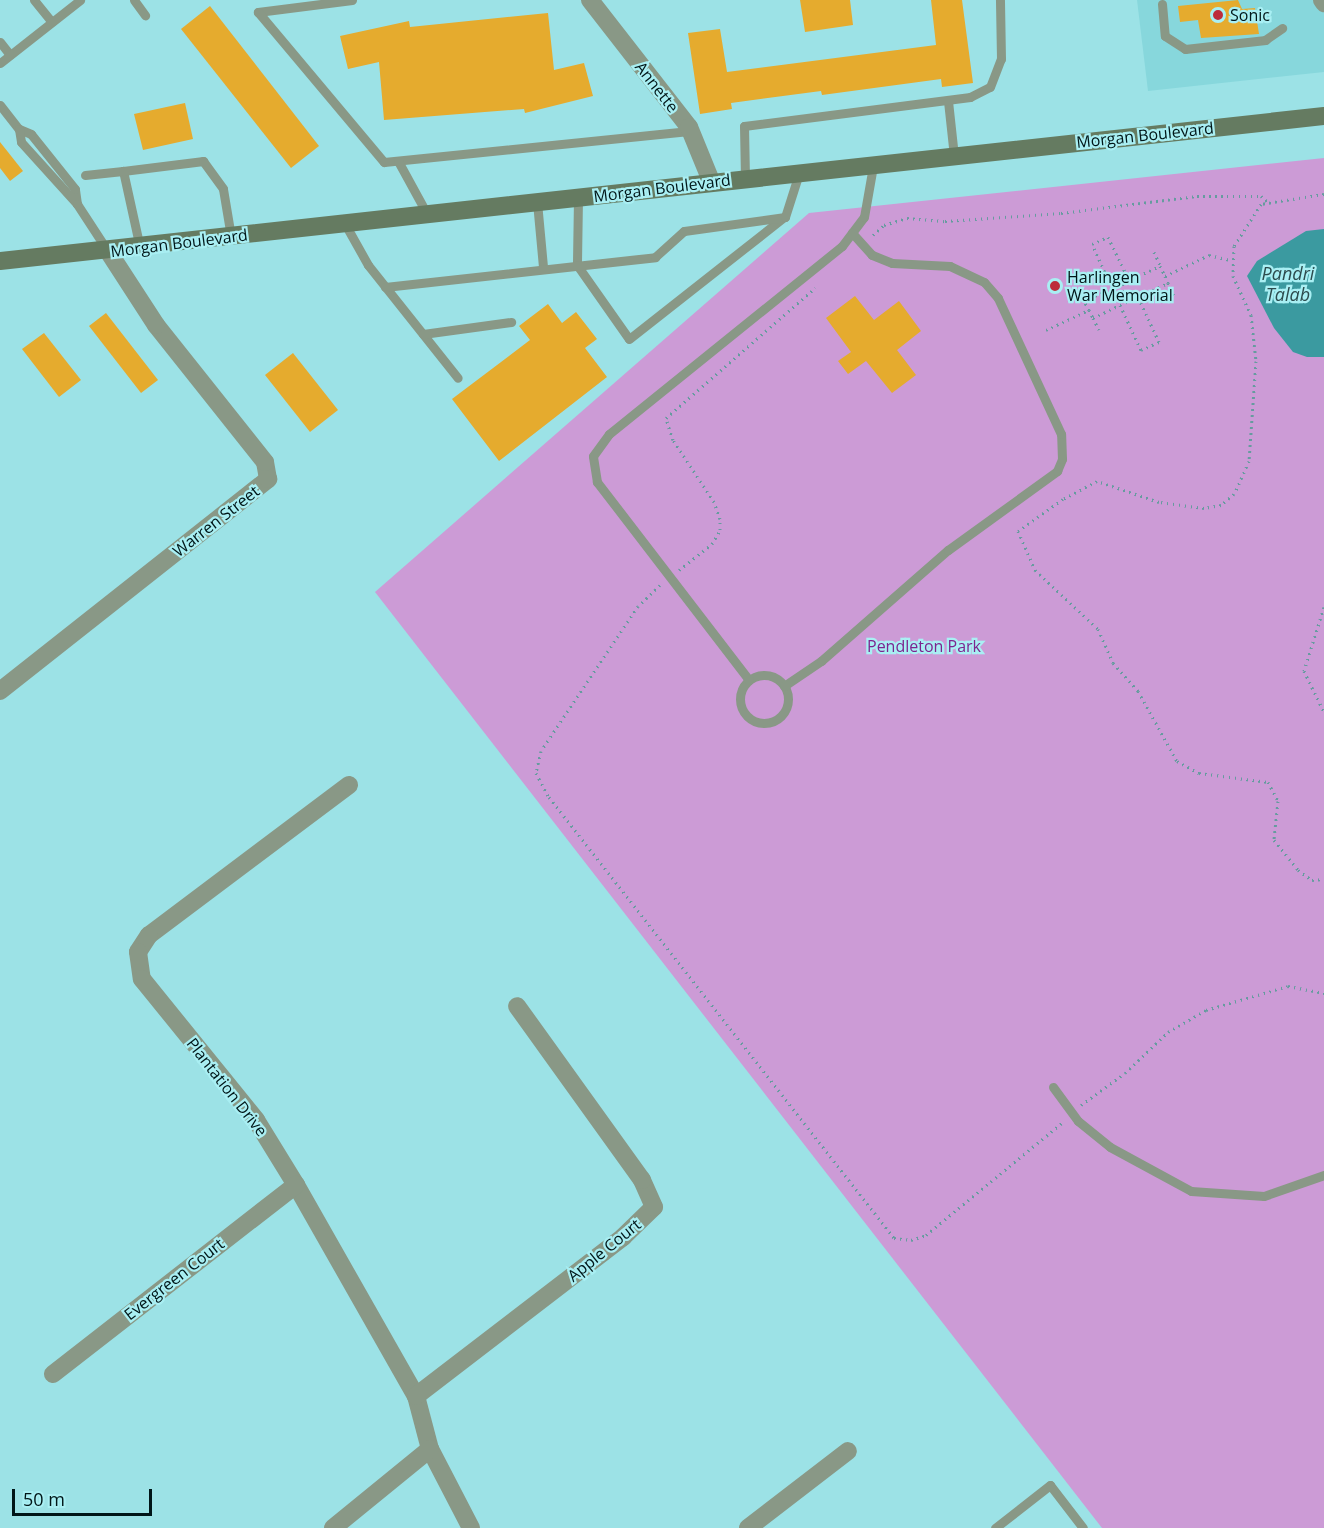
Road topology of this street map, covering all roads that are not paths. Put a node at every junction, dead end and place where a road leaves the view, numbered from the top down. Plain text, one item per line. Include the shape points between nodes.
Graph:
1 (34, 0) edge
2 (80, 0) edge
3 (134, 0) edge
4 (352, 0) edge
5 (590, 0) edge
6 (1000, 0) edge
7 (1162, 4) dead end
8 (145, 15) dead end
9 (52, 22) junction
10 (1282, 28) dead end
11 (0, 42) edge
12 (10, 55) junction
13 (0, 63) edge
14 (948, 101) junction
15 (0, 105) edge
16 (1324, 116) edge
17 (691, 132) junction
18 (954, 156) junction
19 (398, 160) junction
20 (873, 165) junction
21 (123, 171) junction
22 (799, 173) junction
23 (85, 175) dead end
24 (746, 178) junction
25 (711, 182) junction
26 (578, 198) junction
27 (537, 202) junction
28 (427, 214) junction
29 (785, 217) junction
30 (345, 224) junction
31 (852, 233) junction
32 (231, 237) junction
33 (140, 248) junction
34 (108, 251) junction
35 (0, 261) edge
36 (577, 265) junction
37 (543, 267) junction
38 (385, 287) junction
39 (511, 322) dead end
40 (423, 334) junction
41 (458, 378) dead end
42 (749, 680) junction
43 (784, 686) junction
44 (0, 691) edge
45 (349, 784) dead end
46 (517, 1006) dead end
47 (1053, 1087) dead end
48 (1324, 1175) edge
49 (296, 1185) junction
50 (53, 1374) dead end
51 (416, 1396) junction
52 (430, 1449) junction
53 (848, 1451) dead end
54 (333, 1528) edge
55 (471, 1528) edge
56 (748, 1528) edge
57 (995, 1528) edge
58 (1083, 1528) edge

1 - 9 lane
2 - 9 lane
3 - 8 lane
4 - 19 lane via 258,12 384,162
5 - 17 street, Annette
6 - 14 lane via 998,76 970,98
7 - 10 lane via 1165,36 1185,49 1265,40
9 - 12 lane
11 - 12 lane
12 - 13 lane
14 - 18 lane
14 - 24 lane via 744,126
15 - 34 lane via 19,129 31,134 75,189 77,204
16 - 18 main road, Morgan Boulevard
17 - 19 lane
17 - 25 street, Annette
18 - 20 main road, Morgan Boulevard
19 - 28 lane
20 - 22 main road, Morgan Boulevard
20 - 31 lane via 864,217
21 - 23 lane
21 - 32 lane via 203,161 223,189
21 - 33 lane
22 - 24 main road, Morgan Boulevard
22 - 29 lane
24 - 25 main road, Morgan Boulevard
25 - 26 main road, Morgan Boulevard
26 - 27 main road, Morgan Boulevard
26 - 36 lane
27 - 28 main road, Morgan Boulevard
27 - 37 lane
28 - 30 main road, Morgan Boulevard
29 - 36 lane via 684,231 655,256
29 - 36 lane via 629,339
30 - 32 main road, Morgan Boulevard
30 - 38 lane
31 - 42 lane via 609,434 592,456 597,482
31 - 43 lane via 872,255 892,263 950,266 984,282 998,298 1061,434 1062,459 1057,471 948,550 821,661
32 - 33 main road, Morgan Boulevard
33 - 34 main road, Morgan Boulevard
34 - 35 main road, Morgan Boulevard
34 - 44 street, Warren Street via 156,326 265,462 268,479
36 - 37 lane
37 - 38 lane
38 - 40 lane
39 - 40 lane
40 - 41 lane
42 - 43 lane via 764,675
42 - 43 lane via 740,692 742,708 759,722 775,720 785,709
45 - 49 street, Plantation Drive via 149,935 138,952 142,979 256,1120
46 - 51 street, Apple Court via 642,1180 654,1207 623,1238
47 - 48 lane via 1072,1113 1110,1147 1191,1191 1264,1196
49 - 50 street, Evergreen Court
49 - 51 street, Plantation Drive
51 - 52 street, Plantation Drive
52 - 54 street
52 - 55 street, Plantation Drive
53 - 56 street
57 - 58 lane via 1050,1485

